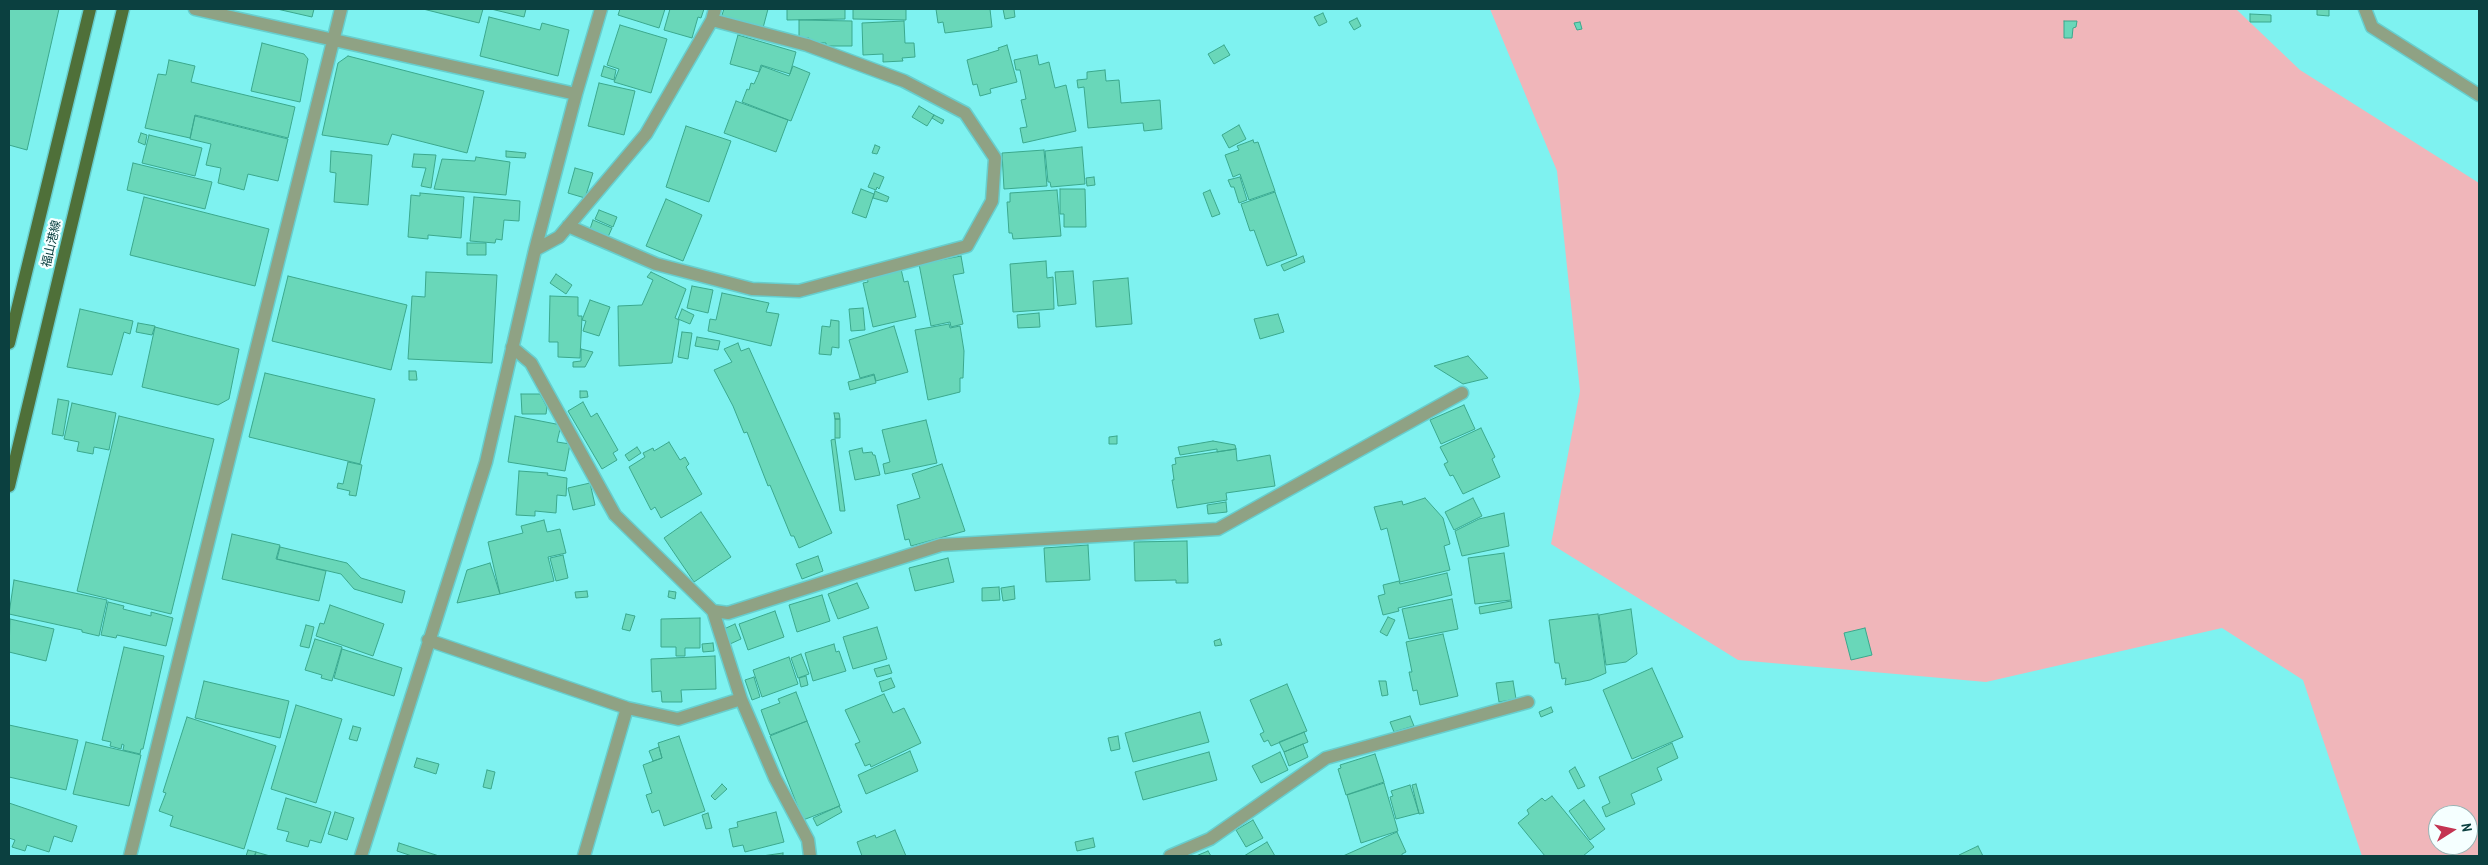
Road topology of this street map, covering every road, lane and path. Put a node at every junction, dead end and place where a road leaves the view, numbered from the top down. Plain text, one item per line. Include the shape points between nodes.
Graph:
1 (90, 9) edge
2 (123, 9) edge
3 (195, 9) edge
4 (341, 9) edge
5 (601, 9) edge
6 (2365, 9) edge
7 (713, 14) edge
8 (334, 40) junction
9 (576, 94) junction
10 (2479, 95) edge
11 (568, 226) junction
12 (535, 250) junction
13 (9, 343) edge
14 (512, 348) junction
15 (1462, 392) dead end
16 (9, 486) edge
17 (713, 611) junction
18 (428, 640) junction
19 (740, 699) junction
20 (1528, 702) dead end
21 (627, 708) junction
22 (130, 856) edge
23 (361, 856) edge
24 (584, 856) edge
25 (810, 856) edge
26 (1170, 856) edge

1 - 13 main road, 福山港線
2 - 16 main road, 福山港線
3 - 8 street
4 - 8 street
5 - 9 street
6 - 10 street via 2372,27
7 - 11 street via 646,134
7 - 11 street via 904,81 966,113 995,158 992,201 967,246 799,291 762,289 656,264
8 - 9 street
8 - 22 street
9 - 12 street
11 - 12 street via 559,237
12 - 14 street
14 - 17 street via 531,363 615,515
14 - 18 street via 486,462
15 - 17 street via 1218,530 942,545 728,613
17 - 19 street
18 - 21 street
18 - 23 street
19 - 21 street via 678,719
19 - 25 street via 775,778 808,840
20 - 26 street via 1326,758 1210,839
21 - 24 street

